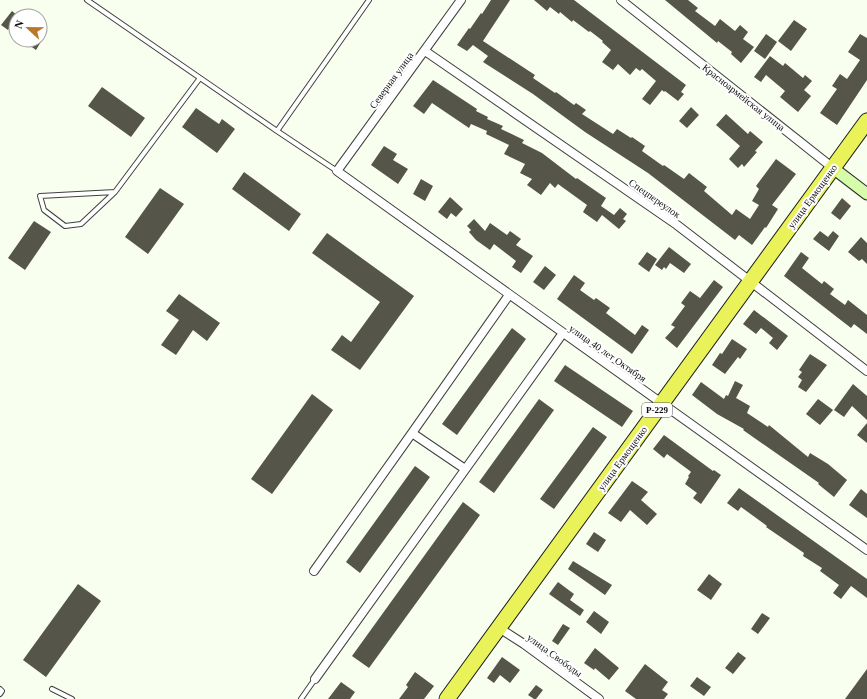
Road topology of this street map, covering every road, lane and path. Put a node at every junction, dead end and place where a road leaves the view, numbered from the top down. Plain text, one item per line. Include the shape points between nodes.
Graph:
1 (87, 0) edge
2 (369, 0) edge
3 (461, 0) edge
4 (621, 0) edge
5 (425, 51) junction
6 (200, 78) junction
7 (867, 120) edge
8 (277, 131) junction
9 (833, 168) junction
10 (337, 171) junction
11 (115, 192) junction
12 (867, 194) edge
13 (750, 282) junction
14 (509, 295) junction
15 (563, 333) junction
16 (867, 371) edge
17 (662, 403) junction
18 (412, 434) junction
19 (465, 469) junction
20 (867, 550) edge
21 (314, 571) dead end
22 (499, 628) junction
23 (315, 678) joint
24 (0, 689) edge
25 (52, 689) dead end
26 (0, 694) edge
27 (72, 699) edge
28 (301, 699) edge
29 (447, 699) edge
30 (599, 699) edge

1 - 6 lane
2 - 8 lane
3 - 5 street, Северная улица
4 - 9 street, Красноармейская улица
5 - 10 street, Северная улица
5 - 13 street, Спецпереулок via 677,225
6 - 8 lane
6 - 11 lane
7 - 9 highway, улица Ермощенко / Р-229
8 - 10 lane
9 - 12 street, Красноармейская улица
9 - 13 highway, улица Ермощенко / Р-229
10 - 14 street, улица 40 лет Октября
11 - 11 lane via 82,224 65,226 44,210 40,196
13 - 16 street, Спецпереулок
13 - 17 highway, улица Ермощенко / Р-229
14 - 15 street, улица 40 лет Октября
14 - 18 street
15 - 17 street, улица 40 лет Октября
15 - 19 street
17 - 20 street, улица 40 лет Октября
17 - 22 highway, улица Ермощенко / Р-229
18 - 19 street
18 - 21 street
19 - 23 street
22 - 29 highway, улица Ермощенко / Р-229
22 - 30 street, улица Свободы
23 - 28 lane
24 - 26 lane
25 - 27 lane

